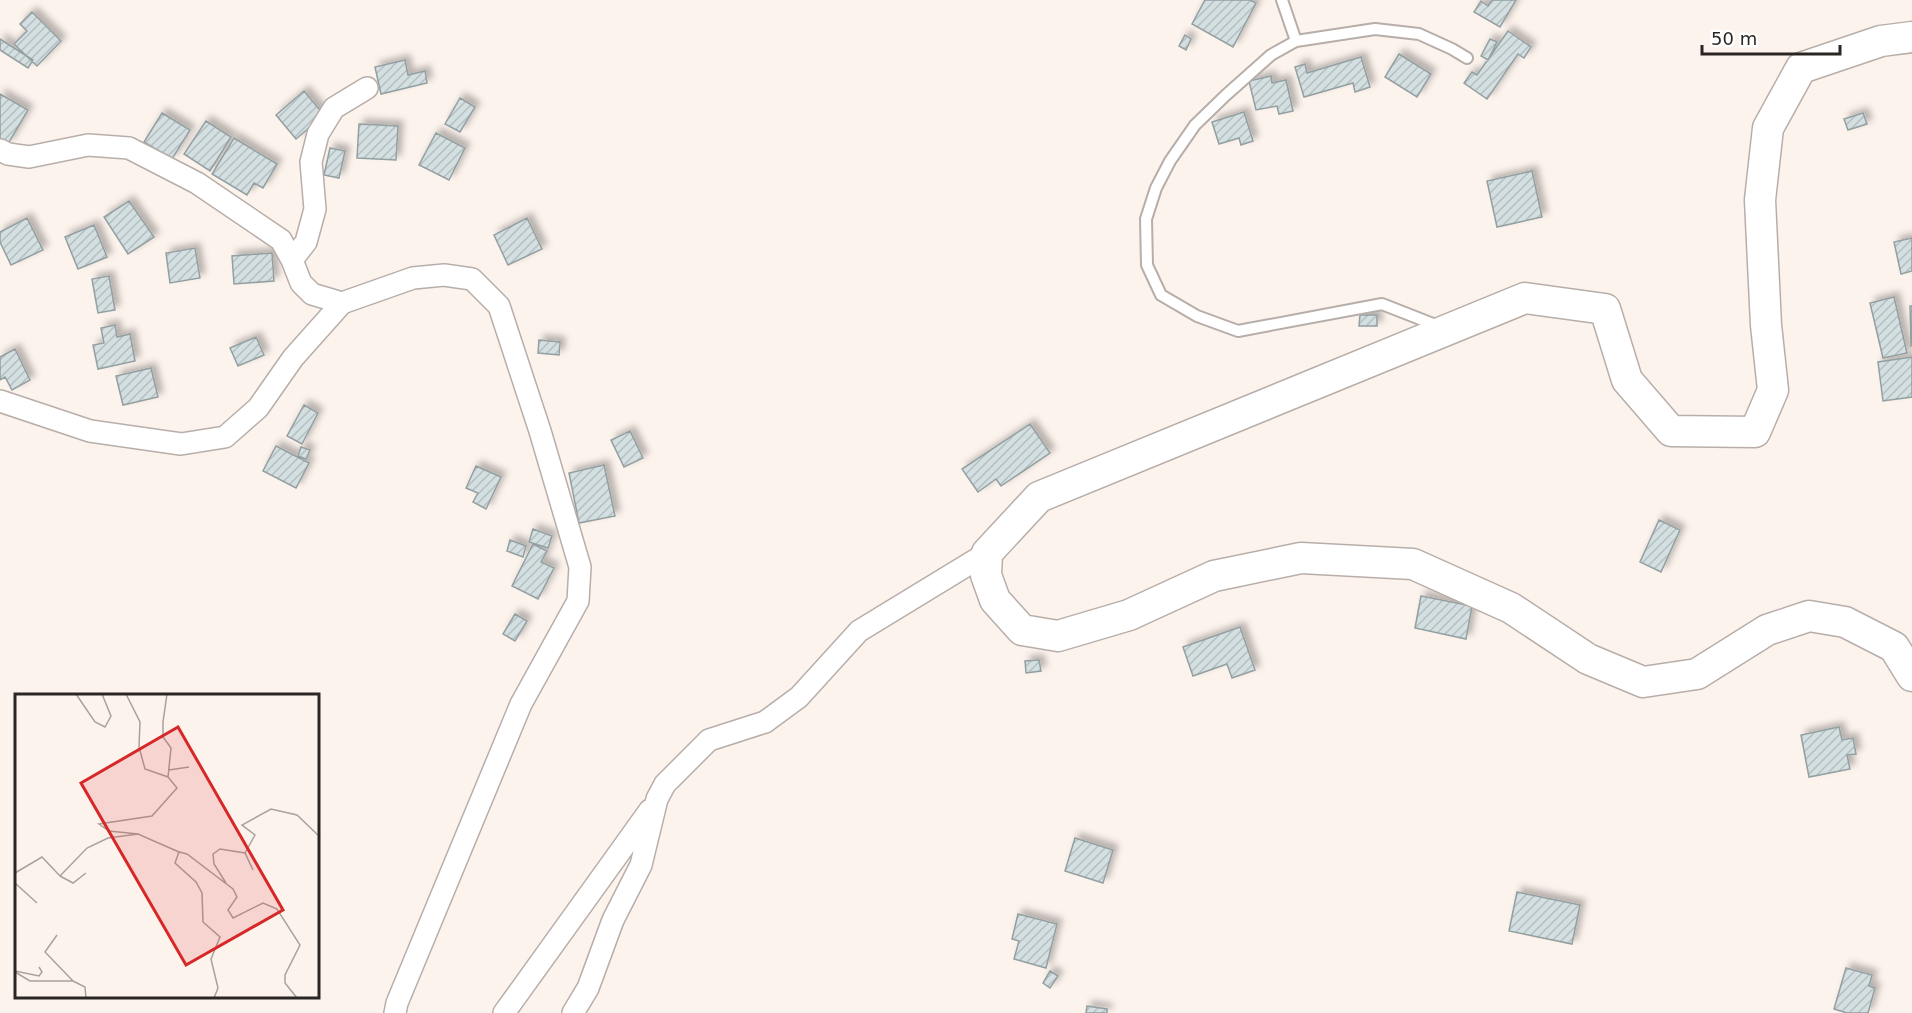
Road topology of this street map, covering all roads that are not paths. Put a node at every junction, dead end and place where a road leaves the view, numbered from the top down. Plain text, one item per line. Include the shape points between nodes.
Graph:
1 (1282, 0) edge
2 (1912, 37) edge
3 (1296, 40) junction
4 (1467, 58) dead end
5 (367, 88) dead end
6 (0, 150) edge
7 (292, 260) junction
8 (342, 303) junction
9 (1447, 330) junction
10 (0, 401) edge
11 (987, 553) junction
12 (1912, 676) edge
13 (657, 800) junction
14 (395, 1013) edge
15 (504, 1013) edge
16 (573, 1013) edge

1 - 3 lane
2 - 9 street via 1881,41 1801,68 1768,128 1760,200 1773,390 1755,432 1671,431 1627,380 1605,309 1525,298
3 - 4 lane via 1375,29 1419,34
3 - 9 lane via 1271,55 1196,125 1156,188 1146,219 1147,265 1161,295 1197,316 1238,331 1382,304
5 - 7 street via 334,108 318,135 311,162 315,209 306,242
6 - 7 street via 29,157 88,145 129,148 197,183 281,240
7 - 8 street via 301,283 312,294
8 - 10 street via 293,358 258,408 225,437 181,444 90,431
8 - 14 street via 413,278 444,275 472,279 499,306 580,567 578,601 521,704
9 - 11 street via 1039,497
11 - 12 street via 986,575 995,600 1022,630 1058,636 1130,615 1214,576 1301,558 1413,564 1511,608 1588,659 1643,682 1697,674 1767,630 1809,616 1845,622 1894,646
11 - 13 street via 859,632 799,697 765,722 709,740 665,784
13 - 15 street
13 - 16 street via 640,865 613,920 588,988

